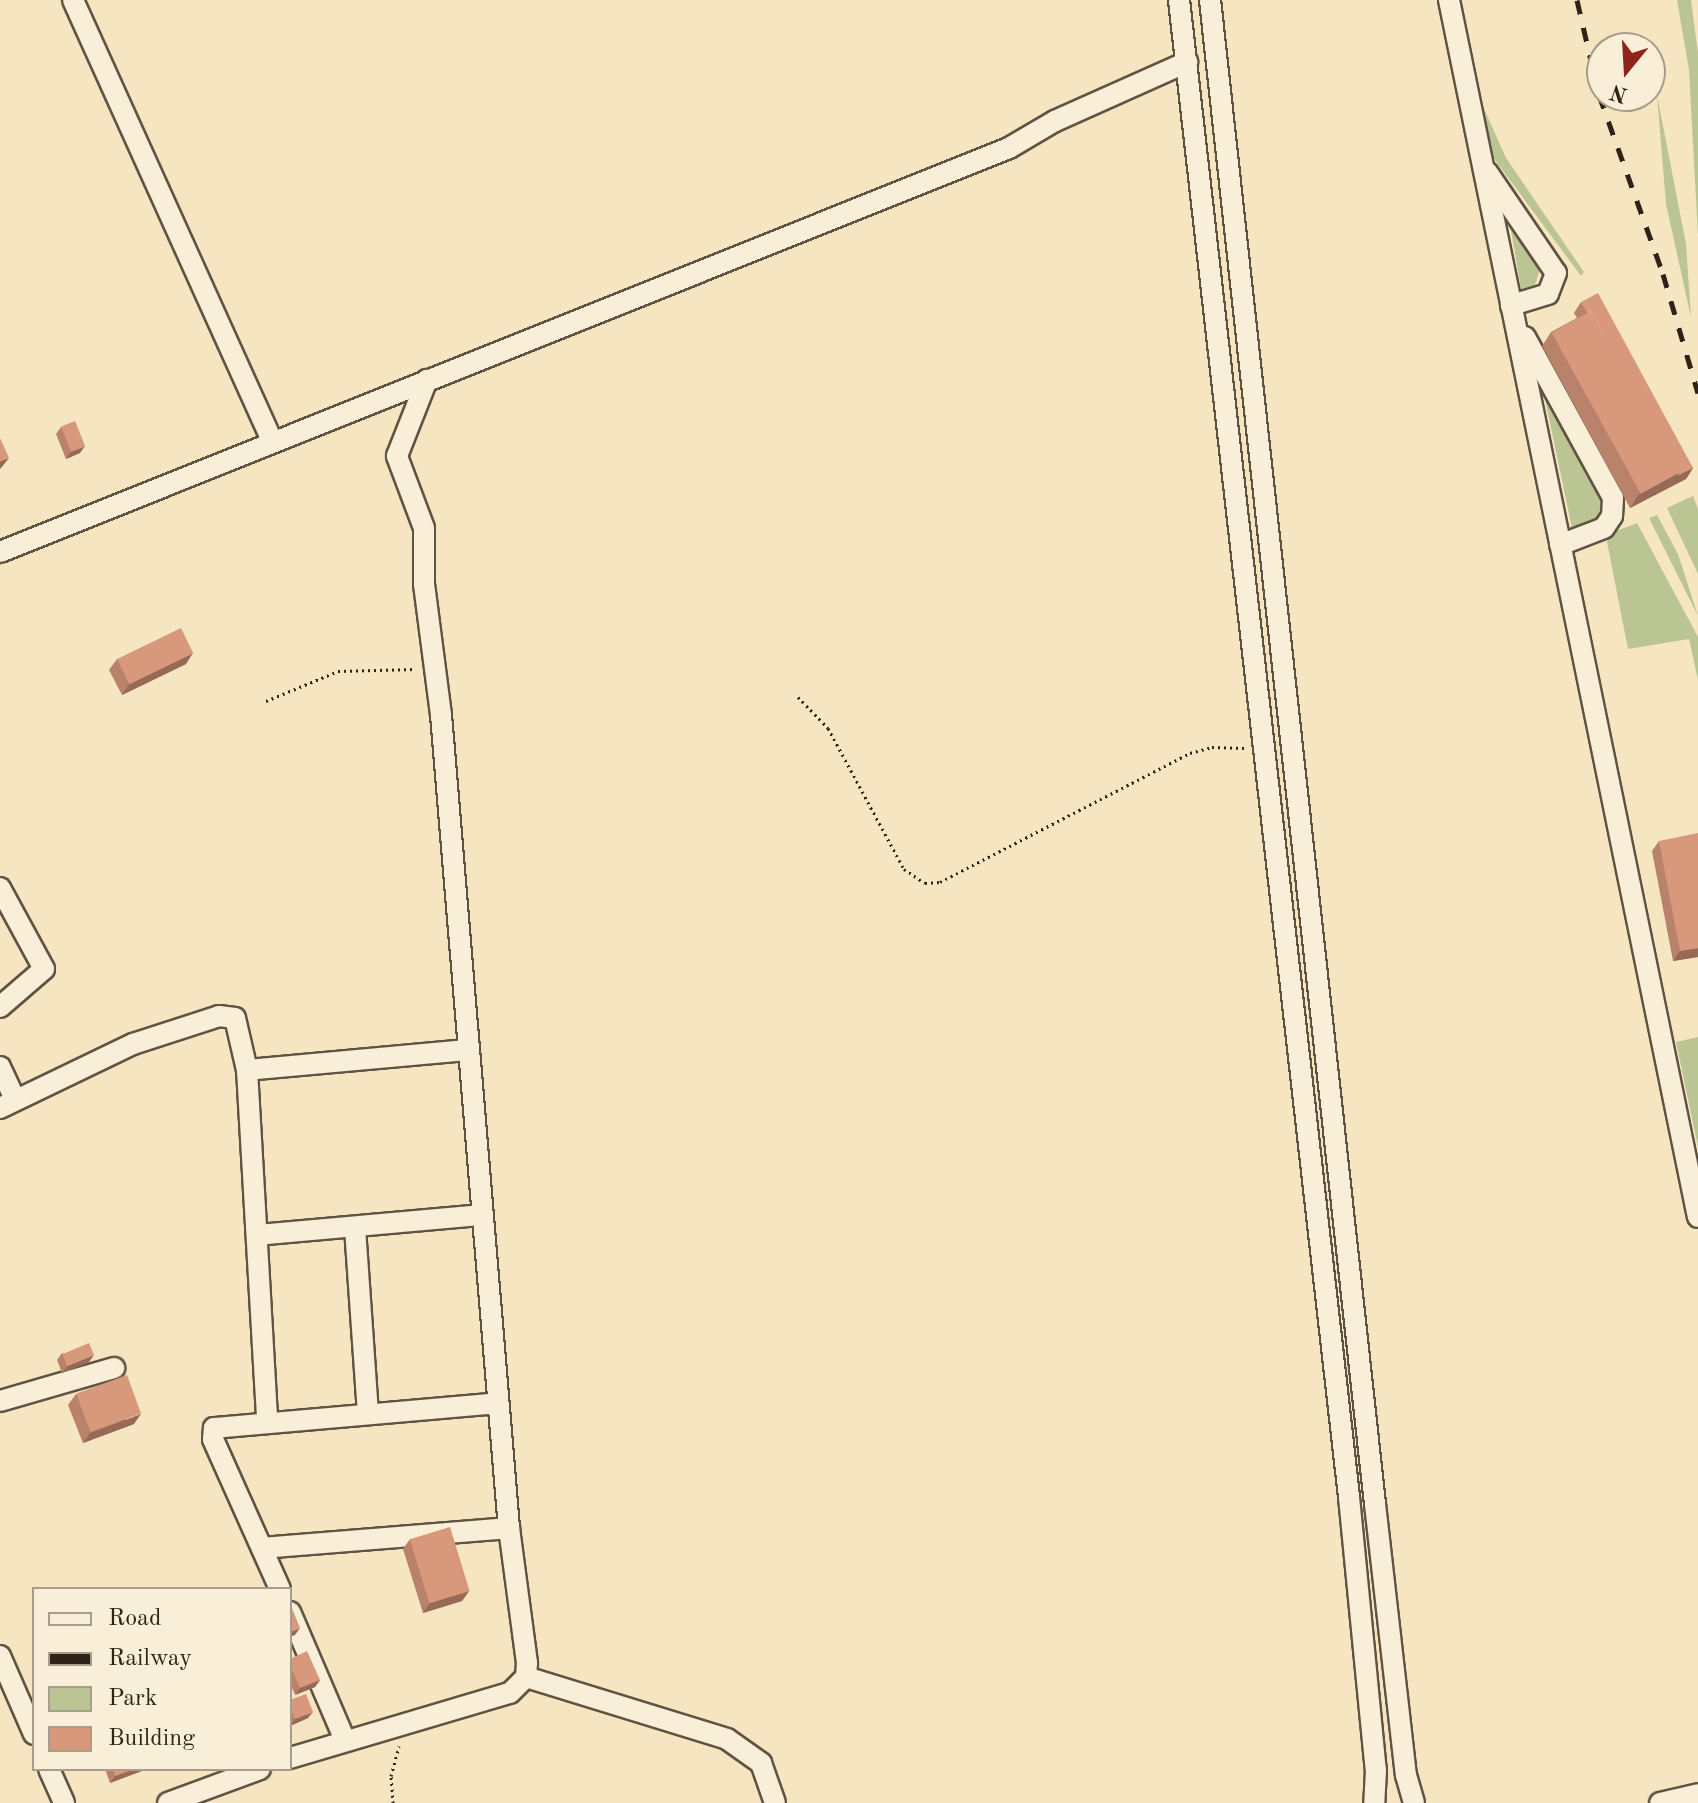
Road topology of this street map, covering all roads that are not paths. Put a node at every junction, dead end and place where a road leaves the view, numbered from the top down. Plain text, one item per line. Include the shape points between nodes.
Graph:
1 (73, 0) edge
2 (1179, 0) edge
3 (1210, 0) edge
4 (1449, 0) edge
5 (1187, 62) junction
6 (1483, 165) junction
7 (1513, 312) junction
8 (427, 380) junction
9 (272, 441) junction
10 (1560, 545) junction
11 (0, 552) edge
12 (0, 888) edge
13 (0, 1007) edge
14 (468, 1050) junction
15 (0, 1067) edge
16 (247, 1070) junction
17 (8, 1104) edge
18 (481, 1215) junction
19 (1698, 1217) edge
20 (355, 1228) junction
21 (257, 1235) junction
22 (114, 1368) dead end
23 (0, 1401) edge
24 (497, 1403) junction
25 (368, 1413) junction
26 (267, 1420) junction
27 (509, 1528) junction
28 (262, 1548) junction
29 (279, 1587) edge
30 (292, 1622) edge
31 (299, 1655) edge
32 (0, 1656) edge
33 (526, 1677) junction
34 (32, 1729) edge
35 (344, 1738) junction
36 (292, 1757) edge
37 (50, 1771) edge
38 (255, 1771) edge
39 (1687, 1798) edge
40 (64, 1803) edge
41 (168, 1803) edge
42 (775, 1803) edge
43 (1374, 1803) edge
44 (1414, 1803) edge
45 (1660, 1803) edge

1 - 9 street
2 - 5 street
3 - 44 street via 1373,1489 1406,1775
4 - 6 street
5 - 8 street via 1055,121 1009,148
5 - 43 street via 1349,1497 1376,1770
6 - 7 street
6 - 7 street via 1556,273 1548,294
7 - 10 street
7 - 10 street via 1613,498 1612,516 1604,528
8 - 9 street
8 - 14 street via 397,456 424,528 424,584
9 - 11 street
10 - 19 street
12 - 13 street via 44,969
14 - 16 street
14 - 18 street
15 - 17 street
16 - 17 street via 240,1024 229,1014 133,1044
16 - 21 street
18 - 20 street
18 - 24 street
20 - 21 street
20 - 25 street
21 - 26 street
22 - 23 street
24 - 25 street
24 - 27 street
25 - 26 street
26 - 28 street via 220,1424 212,1432
27 - 28 street
27 - 33 street
28 - 29 street
30 - 31 street
31 - 35 street
32 - 34 street
33 - 35 street via 510,1693
33 - 42 street via 727,1739 761,1763
35 - 36 street
37 - 40 street
38 - 41 street
39 - 45 street

